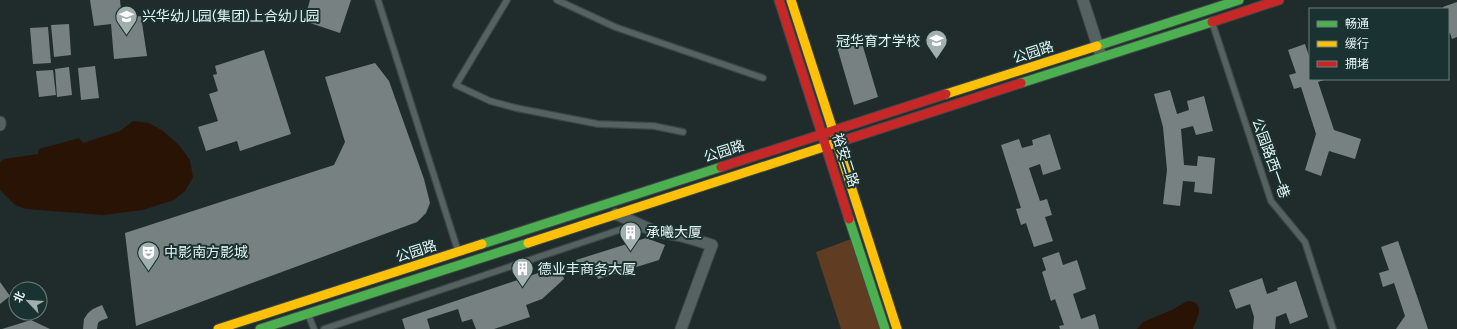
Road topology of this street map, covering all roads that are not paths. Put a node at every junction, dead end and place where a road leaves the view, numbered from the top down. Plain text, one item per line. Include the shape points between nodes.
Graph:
1 (378, 0) edge
2 (507, 0) edge
3 (557, 0) edge
4 (779, 0) edge
5 (791, 0) edge
6 (1083, 0) edge
7 (1239, 0) edge
8 (1279, 0) edge
9 (1208, 10) junction
10 (1212, 22) junction
11 (1098, 46) junction
12 (1101, 58) junction
13 (764, 78) dead end
14 (833, 131) junction
15 (683, 132) dead end
16 (822, 134) junction
17 (837, 143) junction
18 (826, 146) junction
19 (616, 214) junction
20 (638, 224) junction
21 (458, 252) junction
22 (308, 314) junction
23 (218, 329) edge
24 (260, 329) edge
25 (314, 329) edge
26 (324, 329) edge
27 (681, 329) edge
28 (885, 329) edge
29 (897, 329) edge
30 (1333, 329) edge

1 - 21 lane
2 - 15 lane via 456,85 490,101 516,108 598,124 654,126
3 - 13 lane via 615,28
4 - 16 main road, 裕安二路
5 - 14 main road, 裕安二路
6 - 11 street
7 - 9 main road, 公园路
8 - 10 main road, 公园路
9 - 10 lane, 公园路西一巷
9 - 11 main road, 公园路
10 - 12 main road, 公园路
10 - 30 lane, 公园路西一巷 via 1271,201 1305,242
11 - 12 street
11 - 14 main road, 公园路
12 - 17 main road, 公园路
14 - 16 main road, 公园路
14 - 17 main road, 裕安二路
16 - 18 main road, 裕安二路
16 - 21 main road, 公园路
17 - 18 main road, 公园路
17 - 29 main road, 裕安二路
18 - 19 main road, 公园路
18 - 28 main road, 裕安二路
19 - 20 street
19 - 22 main road, 公园路
20 - 26 lane
20 - 27 street via 654,231 712,245
21 - 23 main road, 公园路
22 - 24 main road, 公园路
22 - 25 lane

